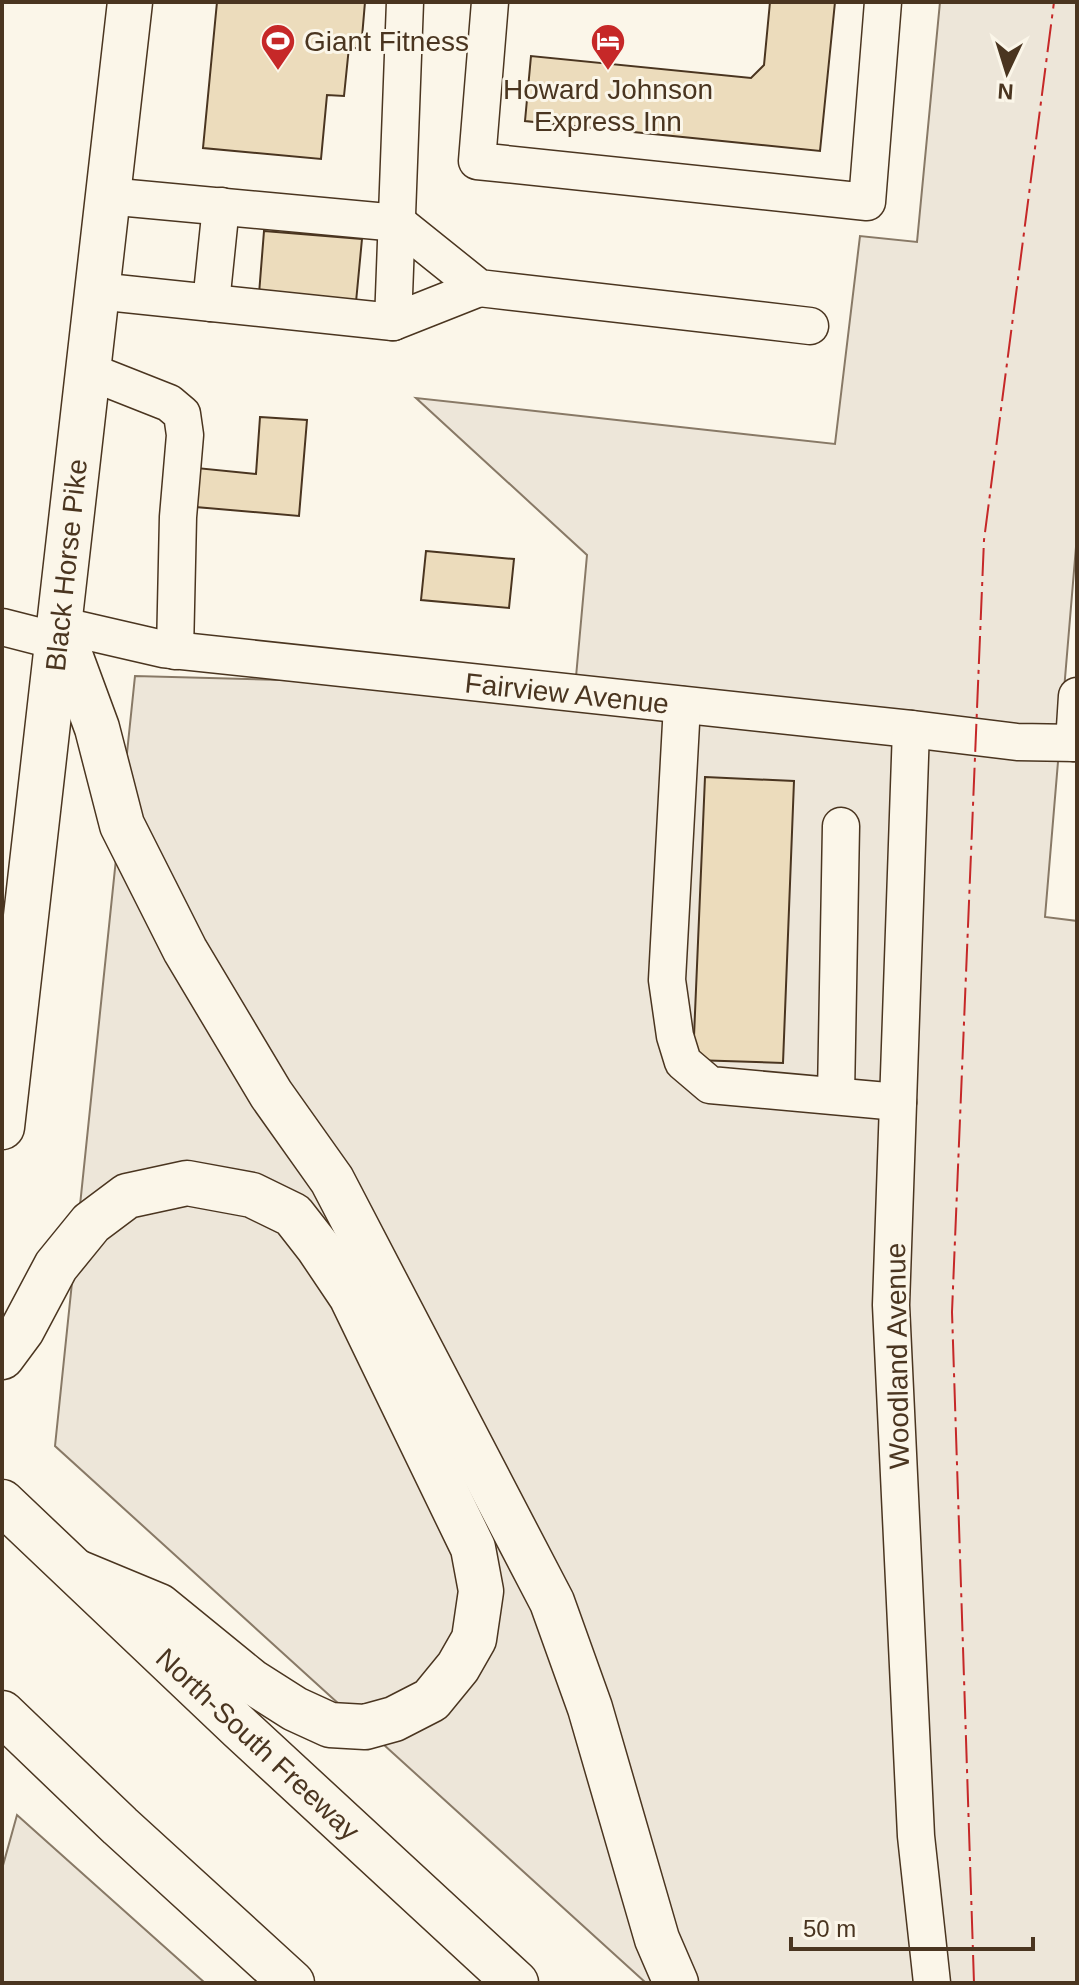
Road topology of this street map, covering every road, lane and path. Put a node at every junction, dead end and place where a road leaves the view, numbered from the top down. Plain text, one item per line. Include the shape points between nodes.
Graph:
1 (130, 2) edge
2 (405, 2) edge
3 (490, 2) edge
4 (883, 2) edge
5 (107, 196) junction
6 (221, 206) junction
7 (398, 223) junction
8 (479, 288) junction
9 (97, 291) junction
10 (211, 303) junction
11 (393, 322) junction
12 (810, 326) dead end
13 (88, 371) junction
14 (2, 627) edge
15 (58, 633) junction
16 (175, 651) junction
17 (1077, 696) edge
18 (682, 705) junction
19 (911, 729) junction
20 (1076, 743) edge
21 (841, 826) dead end
22 (836, 1095) junction
23 (898, 1102) junction
24 (2, 1127) edge
25 (2, 1357) edge
26 (2, 1502) edge
27 (77, 1572) junction
28 (12, 1723) edge
29 (292, 1983) edge
30 (516, 1983) edge
31 (676, 1983) edge
32 (932, 1983) edge

1 - 5 main road, Black Horse Pike
2 - 7 street
3 - 4 street via 477,161 867,202
5 - 6 street
5 - 9 main road, Black Horse Pike
6 - 7 street
6 - 10 street
7 - 8 street
7 - 11 street
8 - 11 street
8 - 12 street
9 - 10 street
9 - 13 main road, Black Horse Pike
10 - 11 street
13 - 15 main road, Black Horse Pike
13 - 16 street via 169,403 182,414
14 - 15 street, Fairview Avenue
15 - 16 street, Fairview Avenue
15 - 24 main road, Black Horse Pike
15 - 31 main road via 97,728 122,825 178,936 271,1094 332,1180 552,1602 590,1708 657,1939
16 - 18 street, Fairview Avenue
17 - 20 street
18 - 19 street, Fairview Avenue
18 - 22 street via 667,980 683,1062 710,1085
19 - 20 street, Fairview Avenue
19 - 23 street, Woodland Avenue
21 - 22 street
22 - 23 street
23 - 32 street, Woodland Avenue via 891,1305 916,1836
25 - 27 main road via 56,1266 91,1223 127,1196 187,1183 252,1195 293,1215 351,1296 473,1548 481,1591 474,1639 431,1700 365,1727 330,1725 295,1709 251,1681 159,1606
26 - 27 main road, North-South Freeway
27 - 30 main road, North-South Freeway
28 - 29 main road

